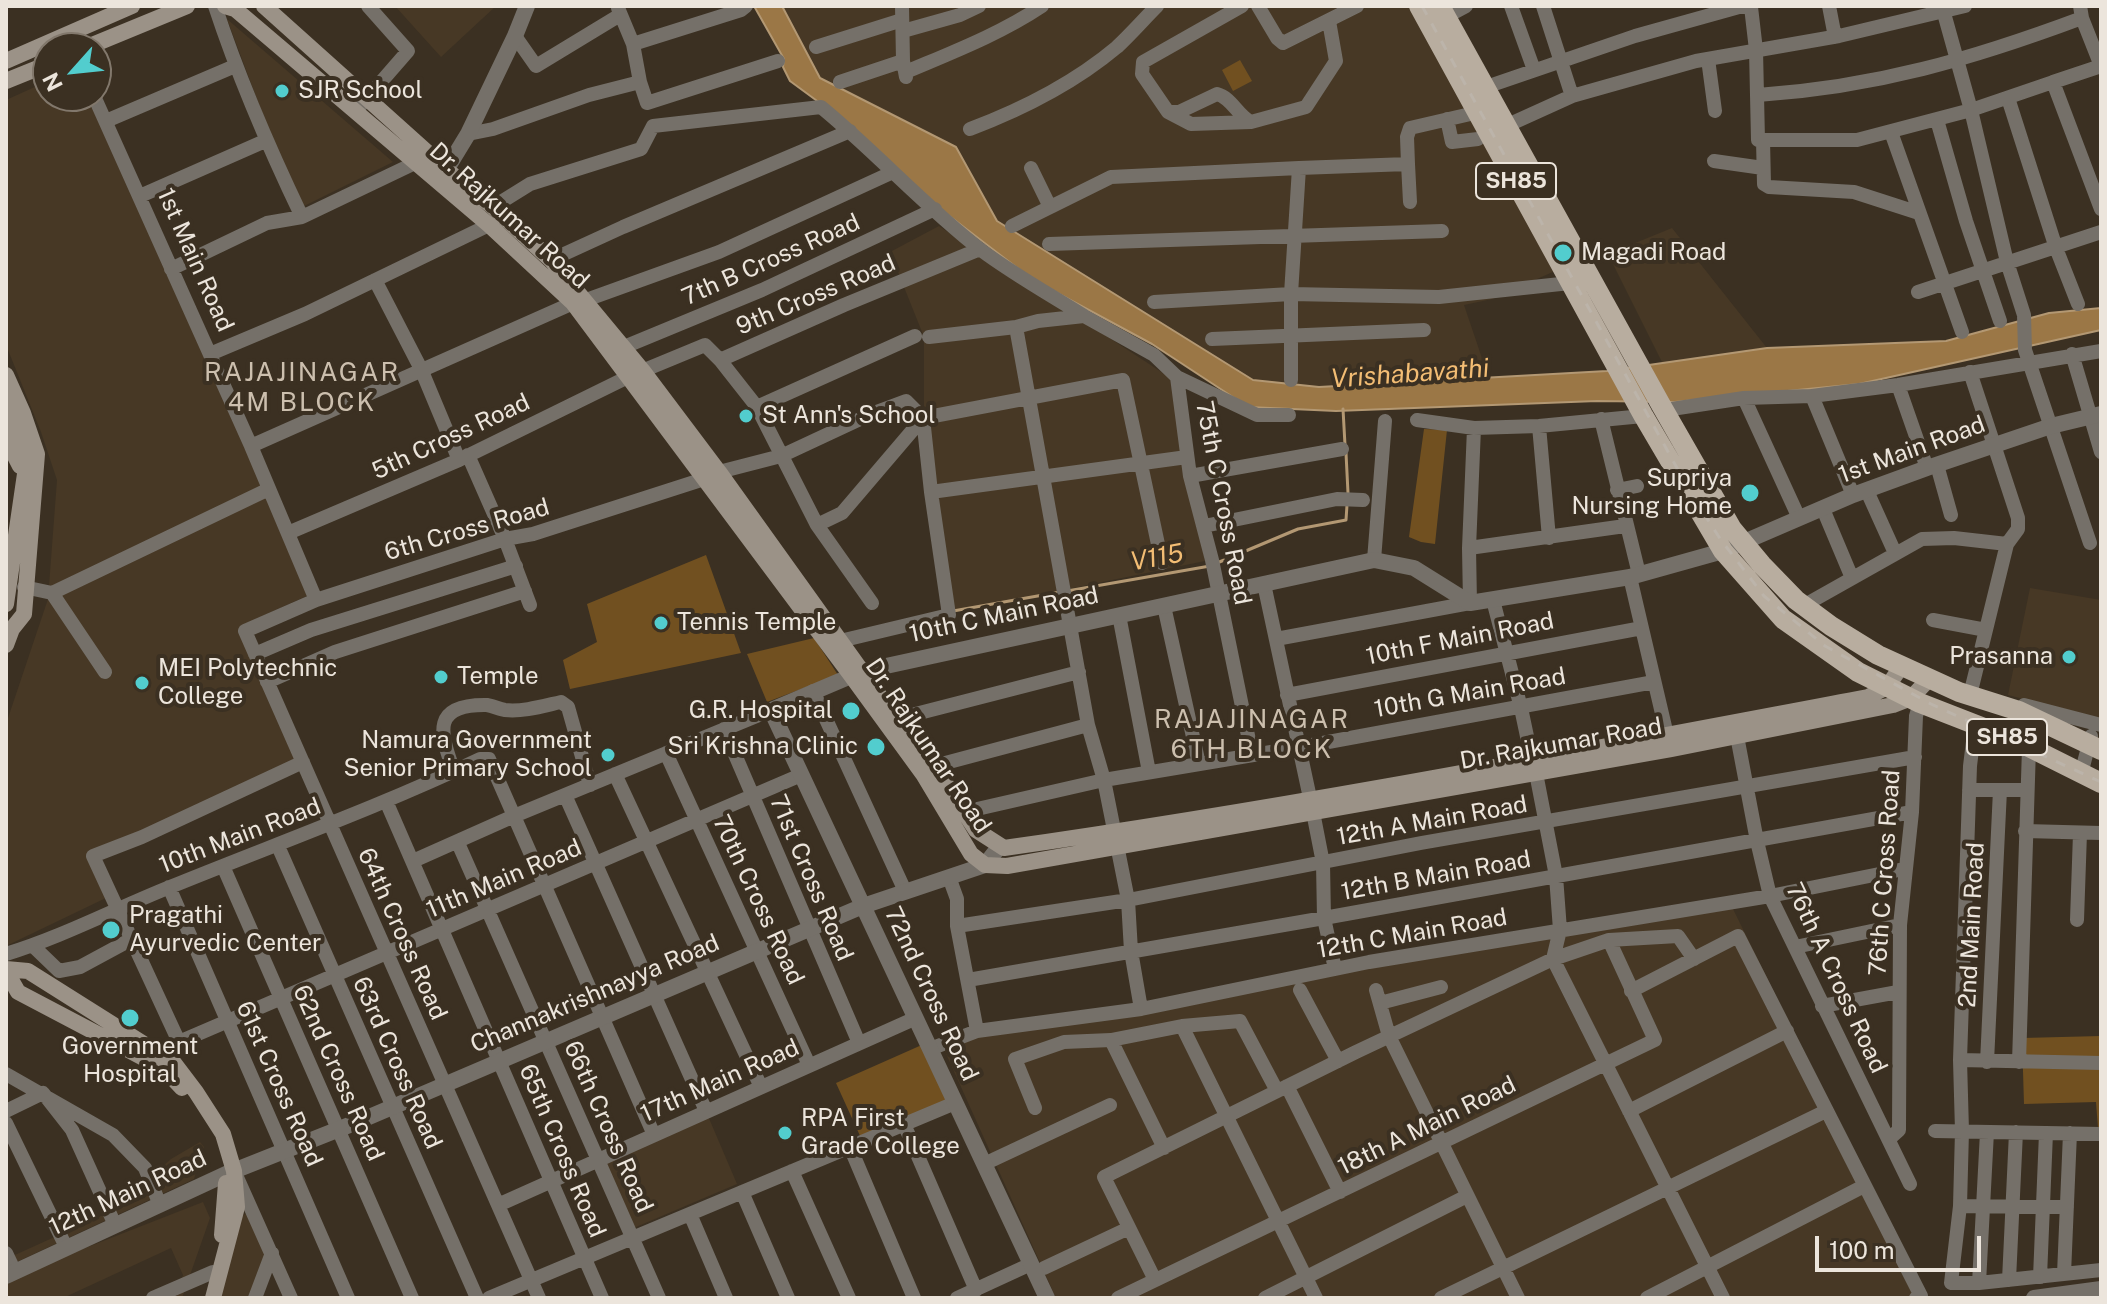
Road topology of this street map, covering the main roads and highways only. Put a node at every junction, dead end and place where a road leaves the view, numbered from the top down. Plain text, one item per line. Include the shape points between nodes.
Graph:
1 (132, 6) edge
2 (187, 6) edge
3 (225, 6) edge
4 (264, 6) edge
5 (1419, 6) edge
6 (1439, 16) edge
7 (112, 37) edge
8 (6, 61) edge
9 (32, 70) edge
10 (6, 81) edge
11 (361, 106) junction
12 (443, 177) junction
13 (580, 302) junction
14 (636, 374) junction
15 (6, 375) edge
16 (6, 405) edge
17 (1651, 409) junction
18 (6, 439) edge
19 (25, 474) junction
20 (712, 475) junction
21 (13, 516) edge
22 (6, 604) edge
23 (8, 629) edge
24 (1901, 667) junction
25 (857, 672) junction
26 (1929, 679) junction
27 (1887, 687) junction
28 (1916, 701) junction
29 (2095, 748) edge
30 (1534, 766) junction
31 (2101, 783) edge
32 (1116, 838) junction
33 (6, 970) edge
34 (230, 1173) junction
35 (206, 1298) edge
36 (213, 1298) edge

1 - 8 main road
2 - 7 main road
3 - 11 main road, Dr. Rajkumar Road
4 - 11 main road, Dr. Rajkumar Road
5 - 6 main road, SH85
6 - 17 main road, SH85 via 1508,125 1630,349
6 - 17 main road, SH85 via 1479,112 1570,283 1611,358
9 - 10 main road
11 - 12 main road, Dr. Rajkumar Road
11 - 12 main road, Dr. Rajkumar Road via 415,163
12 - 13 main road, Dr. Rajkumar Road via 489,225
12 - 13 main road, Dr. Rajkumar Road via 493,207 551,260
13 - 14 main road, Dr. Rajkumar Road
13 - 14 main road, Dr. Rajkumar Road via 624,347
14 - 20 main road, Dr. Rajkumar Road
15 - 23 main road via 37,454 24,614
16 - 19 main road via 23,448
17 - 24 main road, SH85 via 1762,565 1803,606
17 - 27 main road, SH85 via 1723,551 1783,619
18 - 19 main road
19 - 21 main road
20 - 25 main road, Dr. Rajkumar Road
20 - 25 main road, Dr. Rajkumar Road via 840,641
21 - 22 main road
24 - 26 main road, SH85
24 - 27 main road
25 - 32 main road, Dr. Rajkumar Road via 934,766 976,830 999,847
25 - 32 main road, Dr. Rajkumar Road via 971,854 985,865 1007,866
26 - 28 main road
26 - 29 main road, SH85 via 2013,709
27 - 28 main road, SH85
27 - 30 main road, Dr. Rajkumar Road via 1868,697
28 - 30 main road, Dr. Rajkumar Road via 1737,736
28 - 31 main road, SH85
30 - 32 main road, Dr. Rajkumar Road
33 - 34 main road via 18,992 167,1072 203,1116
33 - 34 main road via 28,971 174,1063 223,1134
34 - 35 main road via 221,1243
34 - 36 main road via 236,1216

